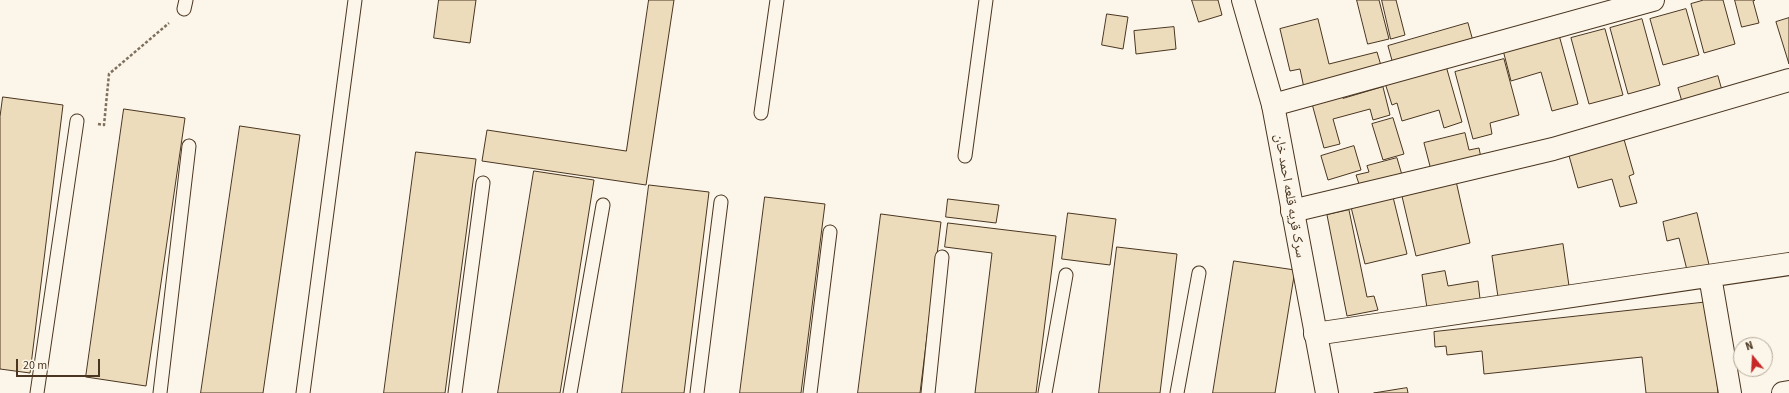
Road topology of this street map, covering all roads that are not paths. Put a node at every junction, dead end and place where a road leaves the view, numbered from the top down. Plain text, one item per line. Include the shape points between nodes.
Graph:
1 (356, 0) edge
2 (778, 0) edge
3 (986, 0) edge
4 (1244, 0) edge
5 (1653, 0) edge
6 (1789, 80) edge
7 (1273, 105) junction
8 (761, 113) dead end
9 (76, 121) road end
10 (189, 146) dead end
11 (965, 156) dead end
12 (484, 183) dead end
13 (721, 202) dead end
14 (604, 205) dead end
15 (1292, 211) junction
16 (830, 232) dead end
17 (942, 257) dead end
18 (1789, 264) edge
19 (1199, 273) dead end
20 (1066, 275) dead end
21 (1710, 276) junction
22 (1315, 334) junction
23 (1789, 392) edge
24 (38, 393) edge
25 (160, 393) edge
26 (302, 393) edge
27 (455, 393) edge
28 (570, 393) edge
29 (697, 393) edge
30 (810, 393) edge
31 (928, 393) edge
32 (1045, 393) edge
33 (1177, 393) edge
34 (1327, 393) edge
35 (1730, 393) edge
36 (1783, 393) edge

1 - 26 lane
2 - 8 lane
3 - 11 lane
4 - 7 street, سرک قریه قلعه احمد خان
5 - 7 street
6 - 15 street via 1553,149
7 - 15 street, سرک قریه قلعه احمد خان
9 - 24 lane
10 - 25 lane
12 - 27 lane
13 - 29 lane
14 - 28 lane
15 - 22 street, سرک قریه قلعه احمد خان
16 - 30 lane
17 - 31 lane
18 - 21 street
19 - 33 lane
20 - 32 lane
21 - 22 street
21 - 35 street
22 - 34 street, سرک قریه قلعه احمد خان
23 - 36 street

